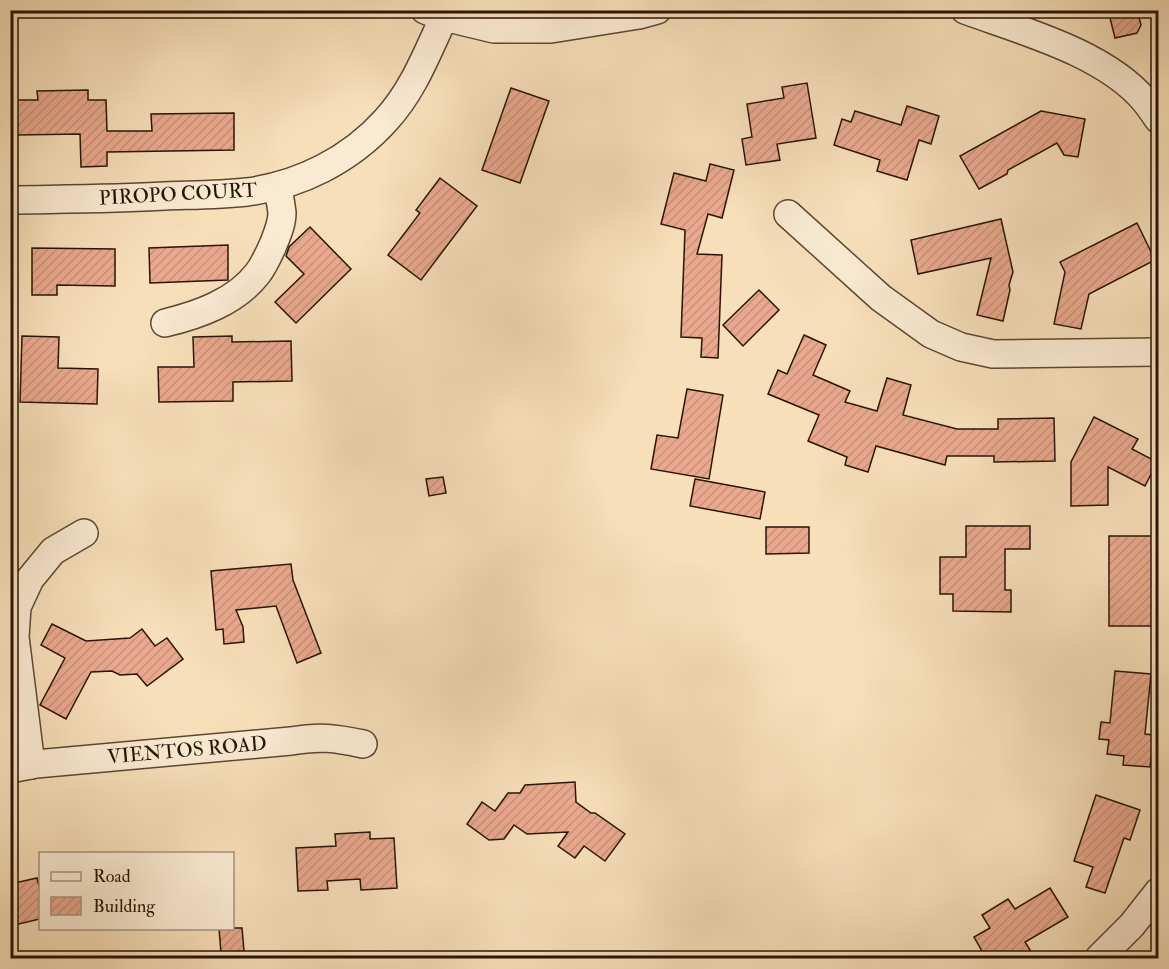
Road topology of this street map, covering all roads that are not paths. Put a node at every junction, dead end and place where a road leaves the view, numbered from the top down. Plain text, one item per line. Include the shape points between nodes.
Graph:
1 (657, 10) edge
2 (965, 10) edge
3 (434, 14) edge
4 (1154, 101) edge
5 (278, 186) junction
6 (10, 200) edge
7 (788, 214) dead end
8 (165, 323) dead end
9 (1158, 352) edge
10 (84, 532) dead end
11 (363, 744) dead end
12 (21, 767) edge
13 (1158, 892) edge
14 (1099, 958) edge

1 - 3 street via 551,29 494,29
2 - 4 street via 1079,53
3 - 5 street, PIROPO COURT via 412,84 386,120 333,164
5 - 6 street, PIROPO COURT via 246,192
5 - 8 street via 280,226 258,273 231,297 205,311
7 - 9 street via 881,298 931,334 961,347 993,354
10 - 12 street via 53,551 30,579 17,607
11 - 12 street, VIENTOS ROAD via 313,738
13 - 14 street

